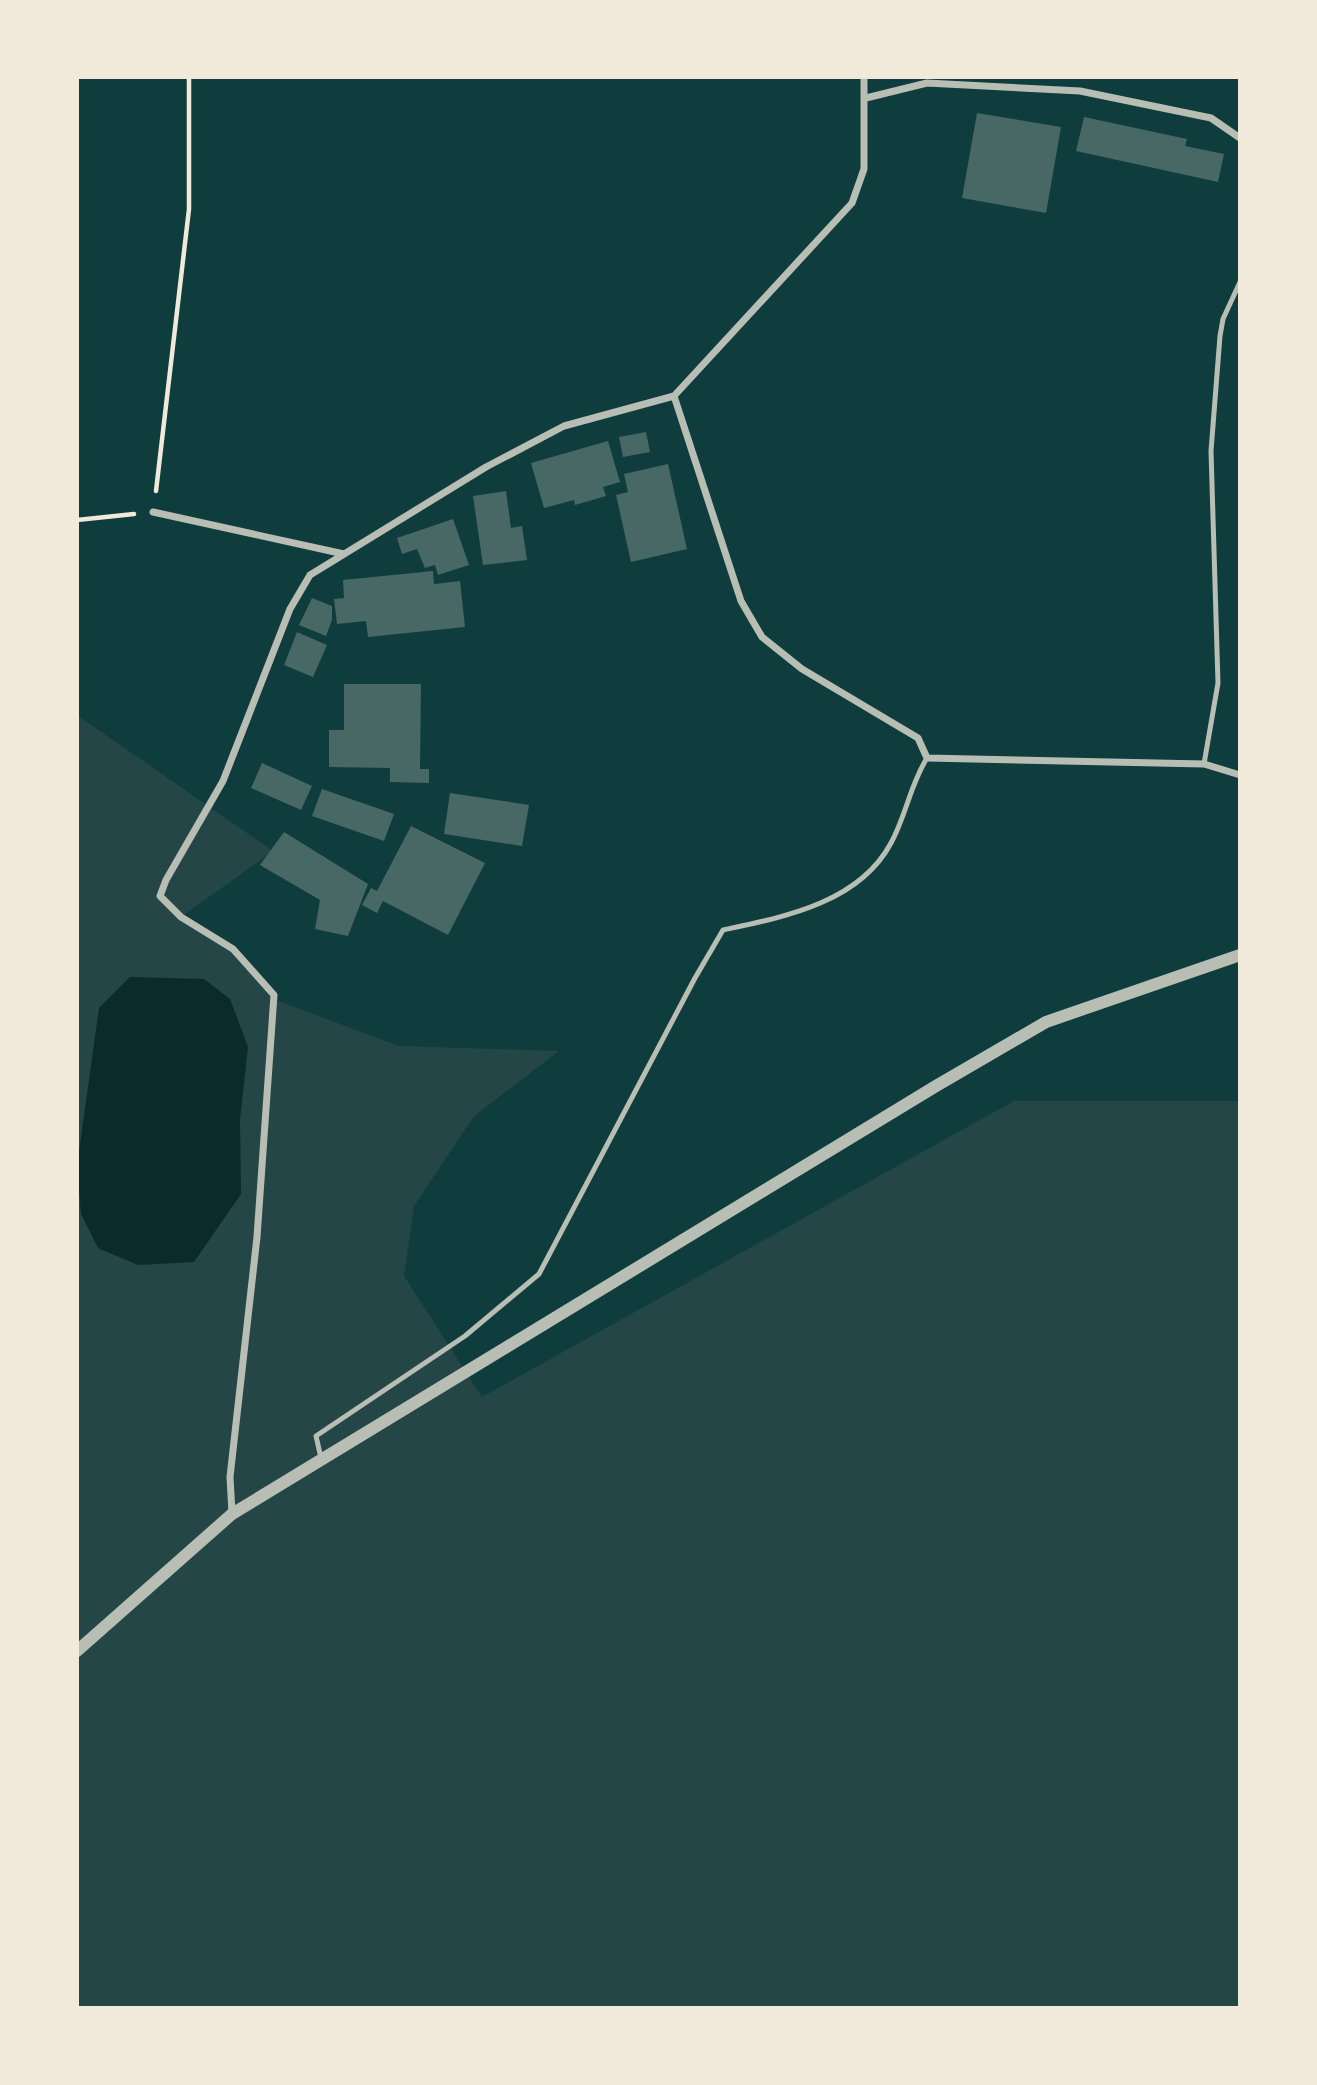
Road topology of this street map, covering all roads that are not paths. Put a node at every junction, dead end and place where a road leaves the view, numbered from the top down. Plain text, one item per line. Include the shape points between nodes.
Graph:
1 (864, 77) edge
2 (866, 99) junction
3 (1240, 138) edge
4 (1240, 282) edge
5 (674, 396) junction
6 (153, 512) road end
7 (345, 554) junction
8 (927, 758) junction
9 (1204, 764) junction
10 (1240, 775) edge
11 (1240, 955) edge
12 (321, 1459) junction
13 (232, 1514) junction
14 (77, 1651) edge

1 - 2 street
2 - 3 street via 927,83 1080,91 1211,118
2 - 5 street via 864,169 852,204
4 - 9 lane via 1223,320 1213,425 1217,683
5 - 7 street via 564,426 486,467
5 - 8 street via 741,601 762,638 802,669 918,738
6 - 7 street
7 - 13 street via 310,575 290,609 223,781 160,896 181,917 233,948 274,995 257,1237 230,1477
8 - 9 street
8 - 12 lane via 914,779 892,841 881,860 855,885 800,910 723,930 539,1274 465,1336 316,1436
9 - 10 street
11 - 12 street via 1046,1023
12 - 13 street
13 - 14 street

